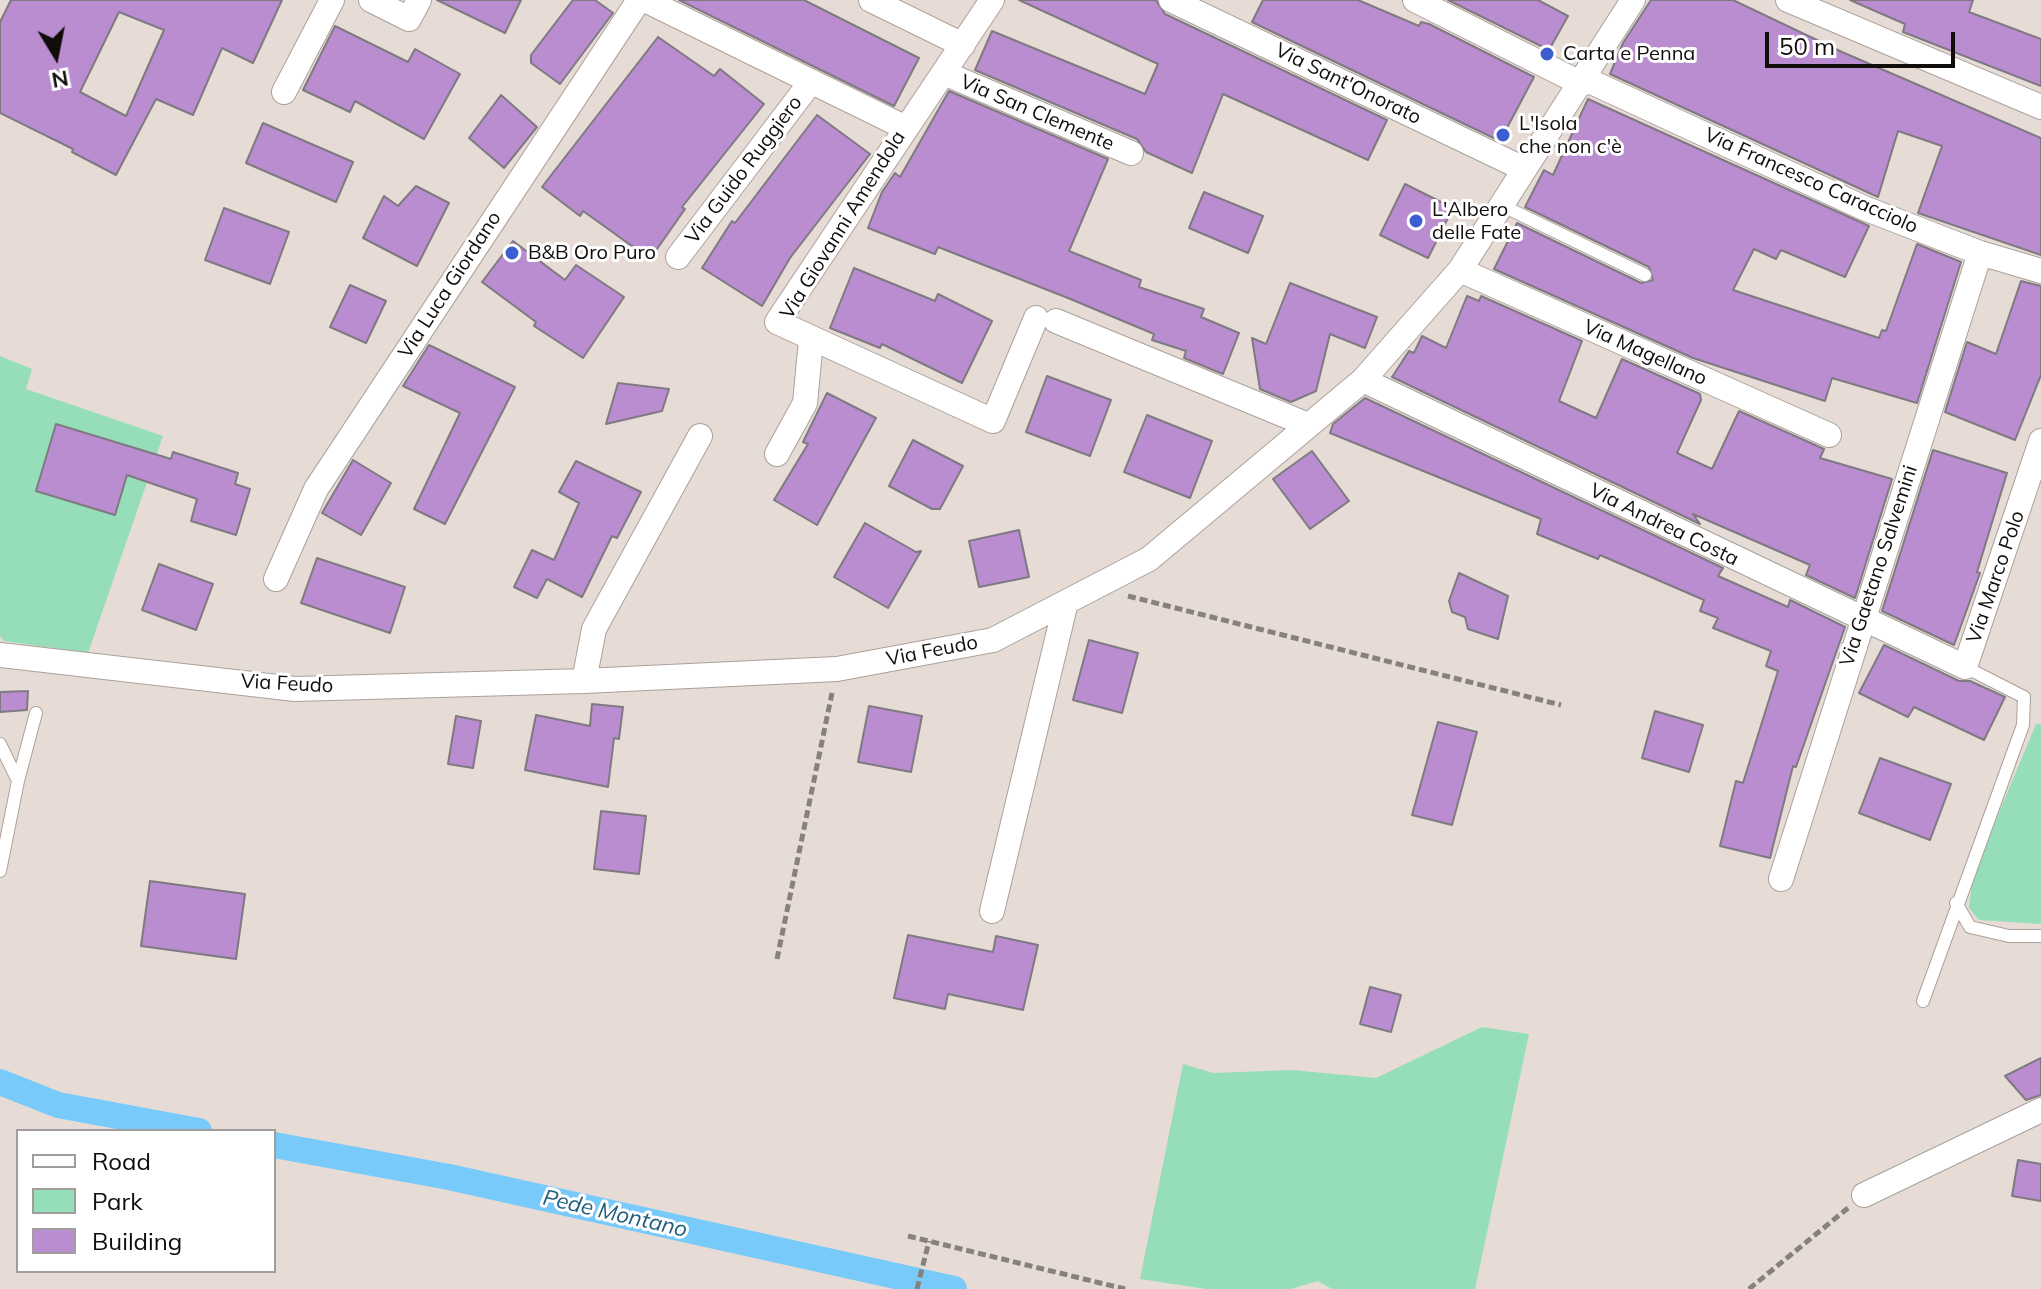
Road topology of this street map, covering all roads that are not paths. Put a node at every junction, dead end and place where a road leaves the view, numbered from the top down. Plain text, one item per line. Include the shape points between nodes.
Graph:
1 (332, 0) edge
2 (371, 0) edge
3 (419, 0) edge
4 (639, 0) edge
5 (645, 0) edge
6 (871, 0) edge
7 (992, 0) edge
8 (1171, 0) edge
9 (1415, 0) edge
10 (1633, 0) edge
11 (1788, 0) edge
12 (963, 45) junction
13 (944, 73) junction
14 (1583, 81) junction
15 (810, 83) junction
16 (284, 92) dead end
17 (2041, 107) edge
18 (904, 127) junction
19 (1131, 153) dead end
20 (1524, 169) junction
21 (1503, 206) junction
22 (1980, 253) junction
23 (678, 257) dead end
24 (1460, 270) junction
25 (2041, 271) edge
26 (1645, 275) dead end
27 (811, 340) junction
28 (1363, 380) junction
29 (1308, 425) junction
30 (1829, 435) dead end
31 (700, 436) dead end
32 (2041, 441) edge
33 (777, 454) dead end
34 (276, 579) dead end
35 (1066, 602) junction
36 (1861, 620) junction
37 (0, 655) edge
38 (1965, 667) junction
39 (584, 681) junction
40 (36, 713) dead end
41 (0, 744) edge
42 (18, 781) junction
43 (0, 871) edge
44 (1781, 879) dead end
45 (1956, 903) junction
46 (992, 911) dead end
47 (2041, 936) edge
48 (1923, 1001) dead end
49 (2041, 1110) edge
50 (1864, 1195) road end

1 - 16 street
2 - 3 street via 409,19
4 - 34 street, Via Luca Giordano via 316,489
5 - 15 street
6 - 12 street
7 - 12 street, Via Giovanni Amendola
8 - 20 street, Via Sant'Onorato
9 - 14 street, Via Francesco Caracciolo
10 - 14 street, Via Feudo
11 - 17 street
12 - 13 street, Via Giovanni Amendola
13 - 18 street, Via Giovanni Amendola
13 - 19 street, Via San Clemente
14 - 20 street, Via Feudo
14 - 22 street, Via Francesco Caracciolo via 1864,208
15 - 18 street
15 - 23 street, Via Guido Ruggiero
18 - 27 street, Via Giovanni Amendola via 777,322
20 - 21 street, Via Feudo
21 - 24 street, Via Feudo
21 - 26 lane
22 - 25 street, Via Francesco Caracciolo
22 - 36 street, Via Gaetano Salvemini
24 - 28 street, Via Feudo
24 - 30 street, Via Magellano
27 - 29 street, Via Giovanni Amendola via 993,421 1046,319
27 - 33 street via 805,403
28 - 29 street, Via Feudo
28 - 36 street, Via Andrea Costa
29 - 35 street, Via Feudo via 1149,559
31 - 39 street via 594,629
32 - 38 street, Via Marco Polo
35 - 39 street, Via Feudo via 993,640 837,669
35 - 46 street
36 - 38 street, Via Andrea Costa
36 - 44 street, Via Gaetano Salvemini
37 - 39 street, Via Feudo via 295,689
38 - 45 lane via 2024,697 2023,725
40 - 42 lane
41 - 42 lane
42 - 43 lane
45 - 47 lane via 1970,927 2009,936
45 - 48 lane
49 - 50 street

